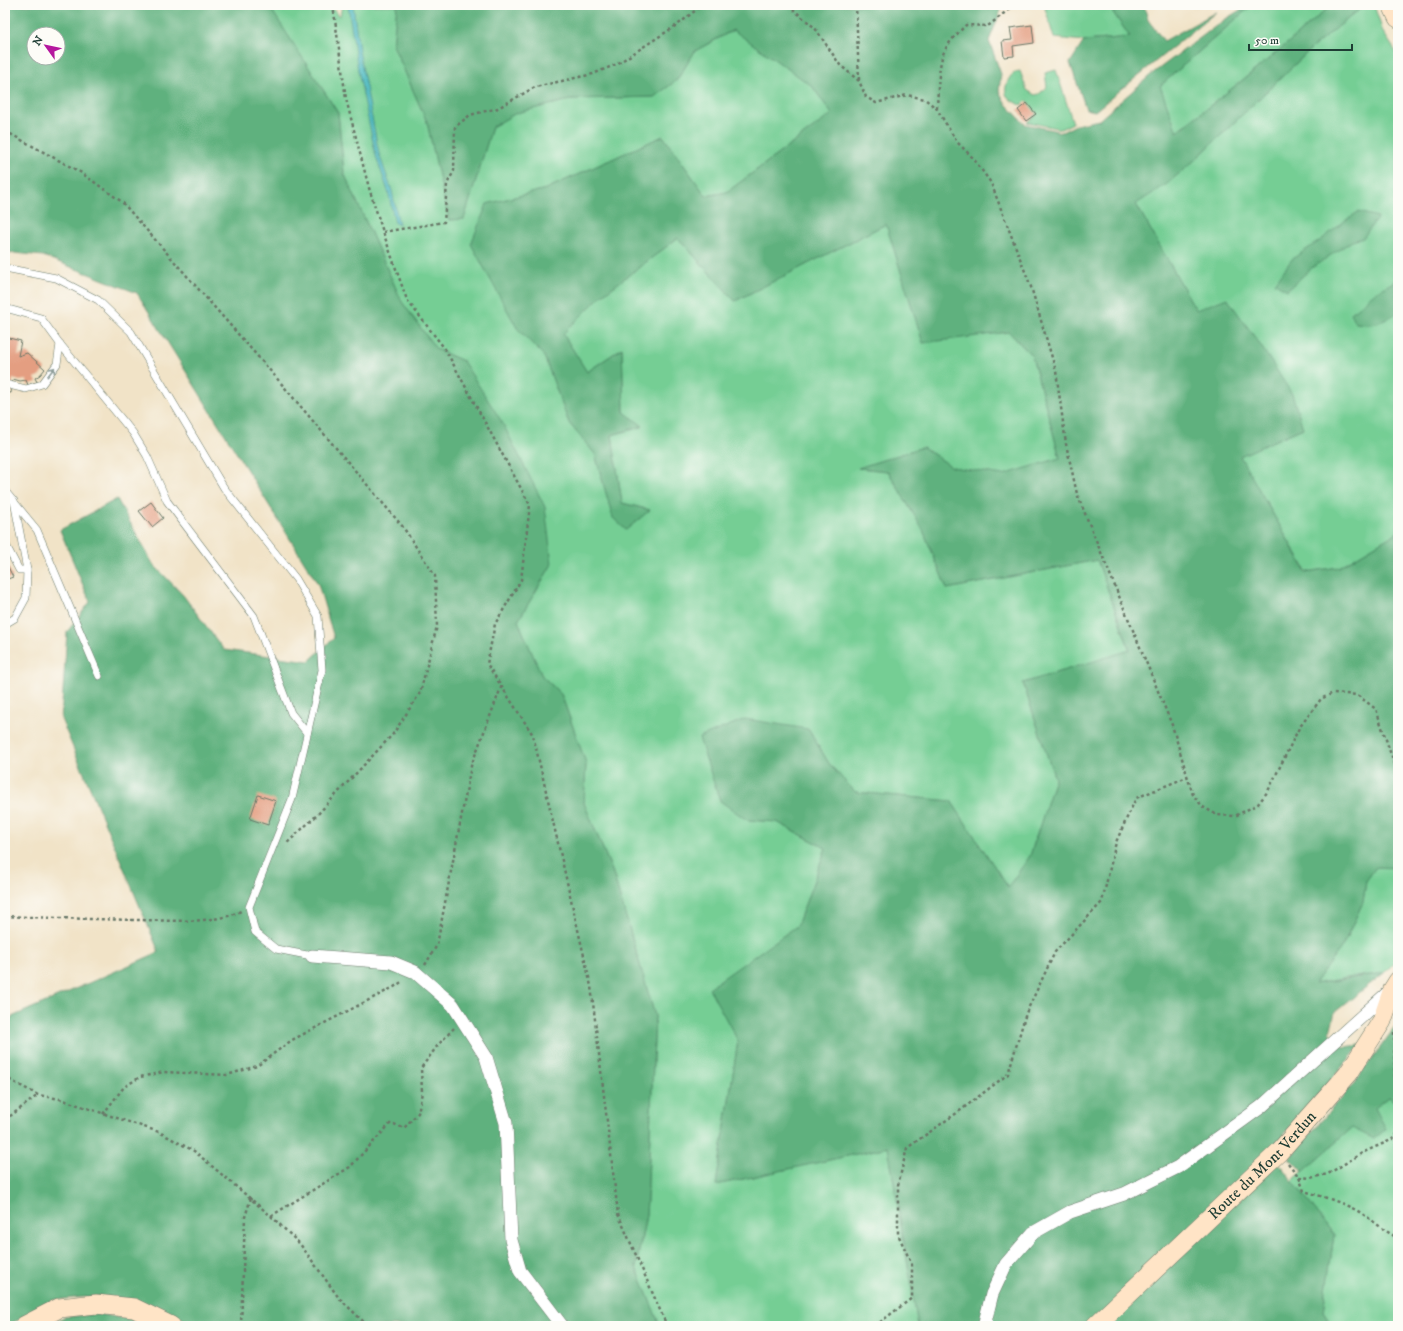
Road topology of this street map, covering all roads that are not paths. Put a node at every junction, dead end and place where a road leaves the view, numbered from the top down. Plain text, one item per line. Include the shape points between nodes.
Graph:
1 (1392, 5) edge
2 (1398, 18) edge
3 (5, 268) edge
4 (5, 308) edge
5 (60, 344) junction
6 (5, 384) edge
7 (5, 491) edge
8 (14, 501) junction
9 (5, 543) edge
10 (27, 570) junction
11 (5, 624) edge
12 (99, 676) dead end
13 (307, 733) junction
14 (312, 956) joint
15 (1395, 985) edge
16 (24, 1326) edge
17 (171, 1326) edge
18 (562, 1326) edge
19 (984, 1326) edge
20 (1095, 1326) edge

1 - 2 street
3 - 13 lane via 56,278 98,300 131,332 224,488 296,579 318,616 322,670
4 - 5 lane via 41,318
6 -> 5 lane via 26,389 42,384 57,364
5 - 13 lane via 133,432 167,501 254,616 291,713
7 - 8 lane
8 - 10 lane
8 - 12 lane via 37,530
9 - 10 lane via 19,570
10 - 11 lane via 26,598 15,618
13 - 14 lane via 292,799 249,907 255,932 276,949
14 - 18 street via 391,962 415,972 453,1005 486,1057 506,1123 511,1240 520,1271
15 - 19 street via 1261,1107 1178,1167 1124,1194 1070,1212 1034,1233 1006,1264 992,1294
15 - 20 street, Route du Mont Verdun via 1382,1021 1348,1074 1279,1152
16 - 17 street via 60,1308 96,1304 134,1308

